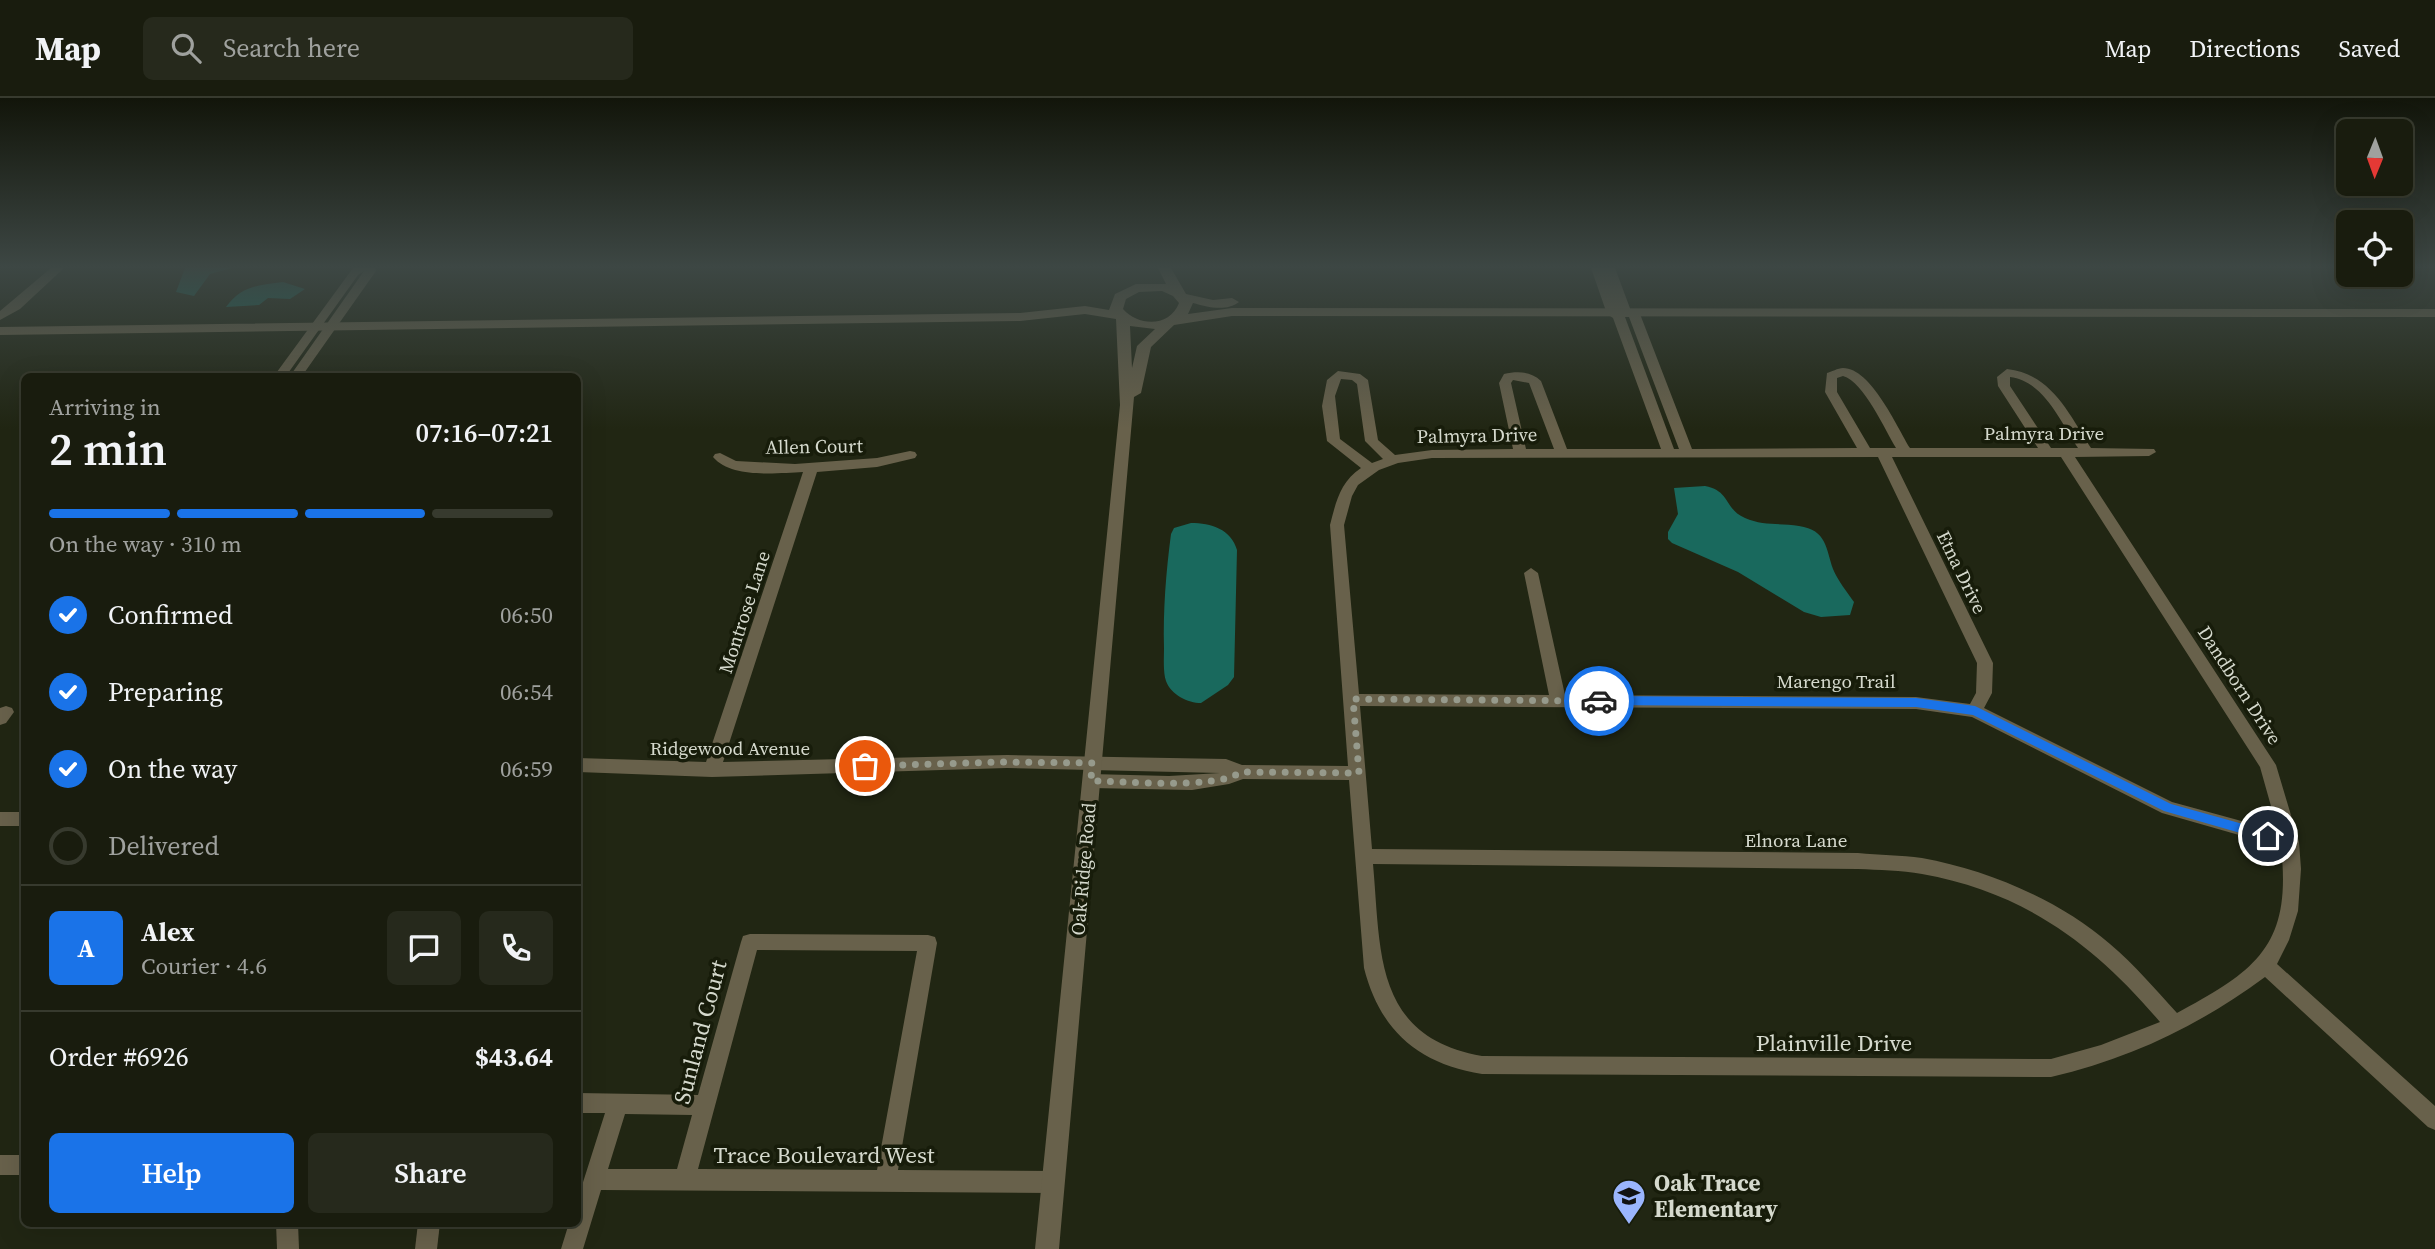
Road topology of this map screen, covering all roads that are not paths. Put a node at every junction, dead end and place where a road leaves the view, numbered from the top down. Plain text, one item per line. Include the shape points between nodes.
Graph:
1 (317, 322) edge
2 (335, 322) edge
3 (632, 322) edge
4 (1122, 322) edge
5 (1132, 322) edge
6 (1171, 322) edge
7 (1173, 322) edge
8 (1626, 322) edge
9 (1627, 322) edge
10 (314, 326) junction
11 (332, 326) junction
12 (5, 330) edge
13 (282, 373) edge
14 (298, 373) edge
15 (1127, 405) junction
16 (1905, 452) junction
17 (2048, 452) junction
18 (2065, 452) junction
19 (2087, 452) junction
20 (2149, 452) dead end
21 (1520, 453) junction
22 (1562, 453) junction
23 (1669, 453) junction
24 (1687, 453) junction
25 (1866, 453) junction
26 (1883, 453) junction
27 (910, 455) dead end
28 (720, 457) dead end
29 (1392, 460) junction
30 (812, 466) junction
31 (1371, 470) junction
32 (1531, 573) dead end
33 (1353, 699) junction
34 (1558, 700) junction
35 (1975, 711) junction
36 (581, 765) edge
37 (712, 769) junction
38 (1092, 772) junction
39 (1359, 773) junction
40 (21, 819) edge
41 (0, 820) edge
42 (2290, 842) junction
43 (1364, 856) junction
44 (2265, 965) junction
45 (1393, 1014) joint
46 (2175, 1025) junction
47 (581, 1103) edge
48 (618, 1104) junction
49 (705, 1105) junction
50 (2435, 1120) edge
51 (0, 1165) edge
52 (21, 1165) edge
53 (594, 1179) junction
54 (684, 1181) junction
55 (886, 1181) junction
56 (1053, 1182) junction
57 (581, 1220) edge
58 (287, 1227) edge
59 (429, 1227) edge
60 (579, 1227) edge
61 (288, 1249) edge
62 (426, 1249) edge
63 (572, 1249) edge
64 (1047, 1249) edge

1 - 10 street
2 - 11 street
3 - 11 street
4 - 15 street, Oak Ridge Road
5 - 6 street via 1150,326
7 - 15 street, Oak Ridge Road via 1143,346 1134,394
8 - 23 street
9 - 24 street
10 - 11 street
10 - 12 street
10 - 13 street
11 - 14 street
15 - 38 street, Oak Ridge Road
16 - 17 street, Palmyra Drive
16 - 25 street via 1860,380 1843,372 1831,376 1831,392
16 - 26 street, Palmyra Drive
17 - 18 street, Palmyra Drive
17 - 19 street via 2004,386 2007,373 2037,380
18 - 19 street, Palmyra Drive
18 - 42 street, Dandborn Drive via 2268,765
19 - 20 street, Palmyra Drive
21 - 22 street, Palmyra Drive
21 - 22 street via 1505,383 1515,376 1535,381
21 - 29 street, Palmyra Drive via 1432,454
22 - 23 street, Palmyra Drive
23 - 24 street, Palmyra Drive
24 - 25 street, Palmyra Drive
25 - 26 street, Palmyra Drive
26 - 35 street, Etna Drive via 1985,663 1984,693
27 - 30 street, Allen Court via 884,463
28 - 30 street, Allen Court via 734,465
29 - 31 street, Palmyra Drive
29 - 31 street via 1372,441 1363,383 1356,377 1338,375 1329,393 1334,441
30 - 37 street, Montrose Lane
31 - 33 street, Palmyra Drive via 1346,492 1337,525
32 - 34 street
33 - 34 street, Marengo Trail
33 - 39 street, Palmyra Drive
34 - 35 street, Marengo Trail via 1916,703
35 - 42 street, Marengo Trail via 2168,808
36 - 37 street, Ridgewood Avenue
37 - 38 street, Ridgewood Avenue via 975,762
38 - 39 street via 1205,782 1241,772
38 - 56 street, Oak Ridge Road
39 - 43 street, Palmyra Drive
40 - 41 street
42 - 44 street, Dandborn Drive via 2291,900 2283,932
43 - 45 street, Palmyra Drive via 1375,975
43 - 46 street, Elnora Lane via 1857,861 1920,866 1986,883 2081,934 2120,964
44 - 46 street, Plainville Drive
44 - 50 street
45 - 46 street, Plainville Drive via 1428,1048 1454,1060 1482,1065 2051,1068 2085,1061
47 - 48 street
48 - 49 street
48 - 53 street
49 - 54 street, Sunland Court
49 - 55 street, Sunland Court via 750,942 928,943
51 - 52 street
53 - 54 street, Trace Boulevard West
53 - 57 street
54 - 55 street, Trace Boulevard West
55 - 56 street, Trace Boulevard West
56 - 64 street, Oak Ridge Road
58 - 61 street
59 - 62 street
60 - 63 street

